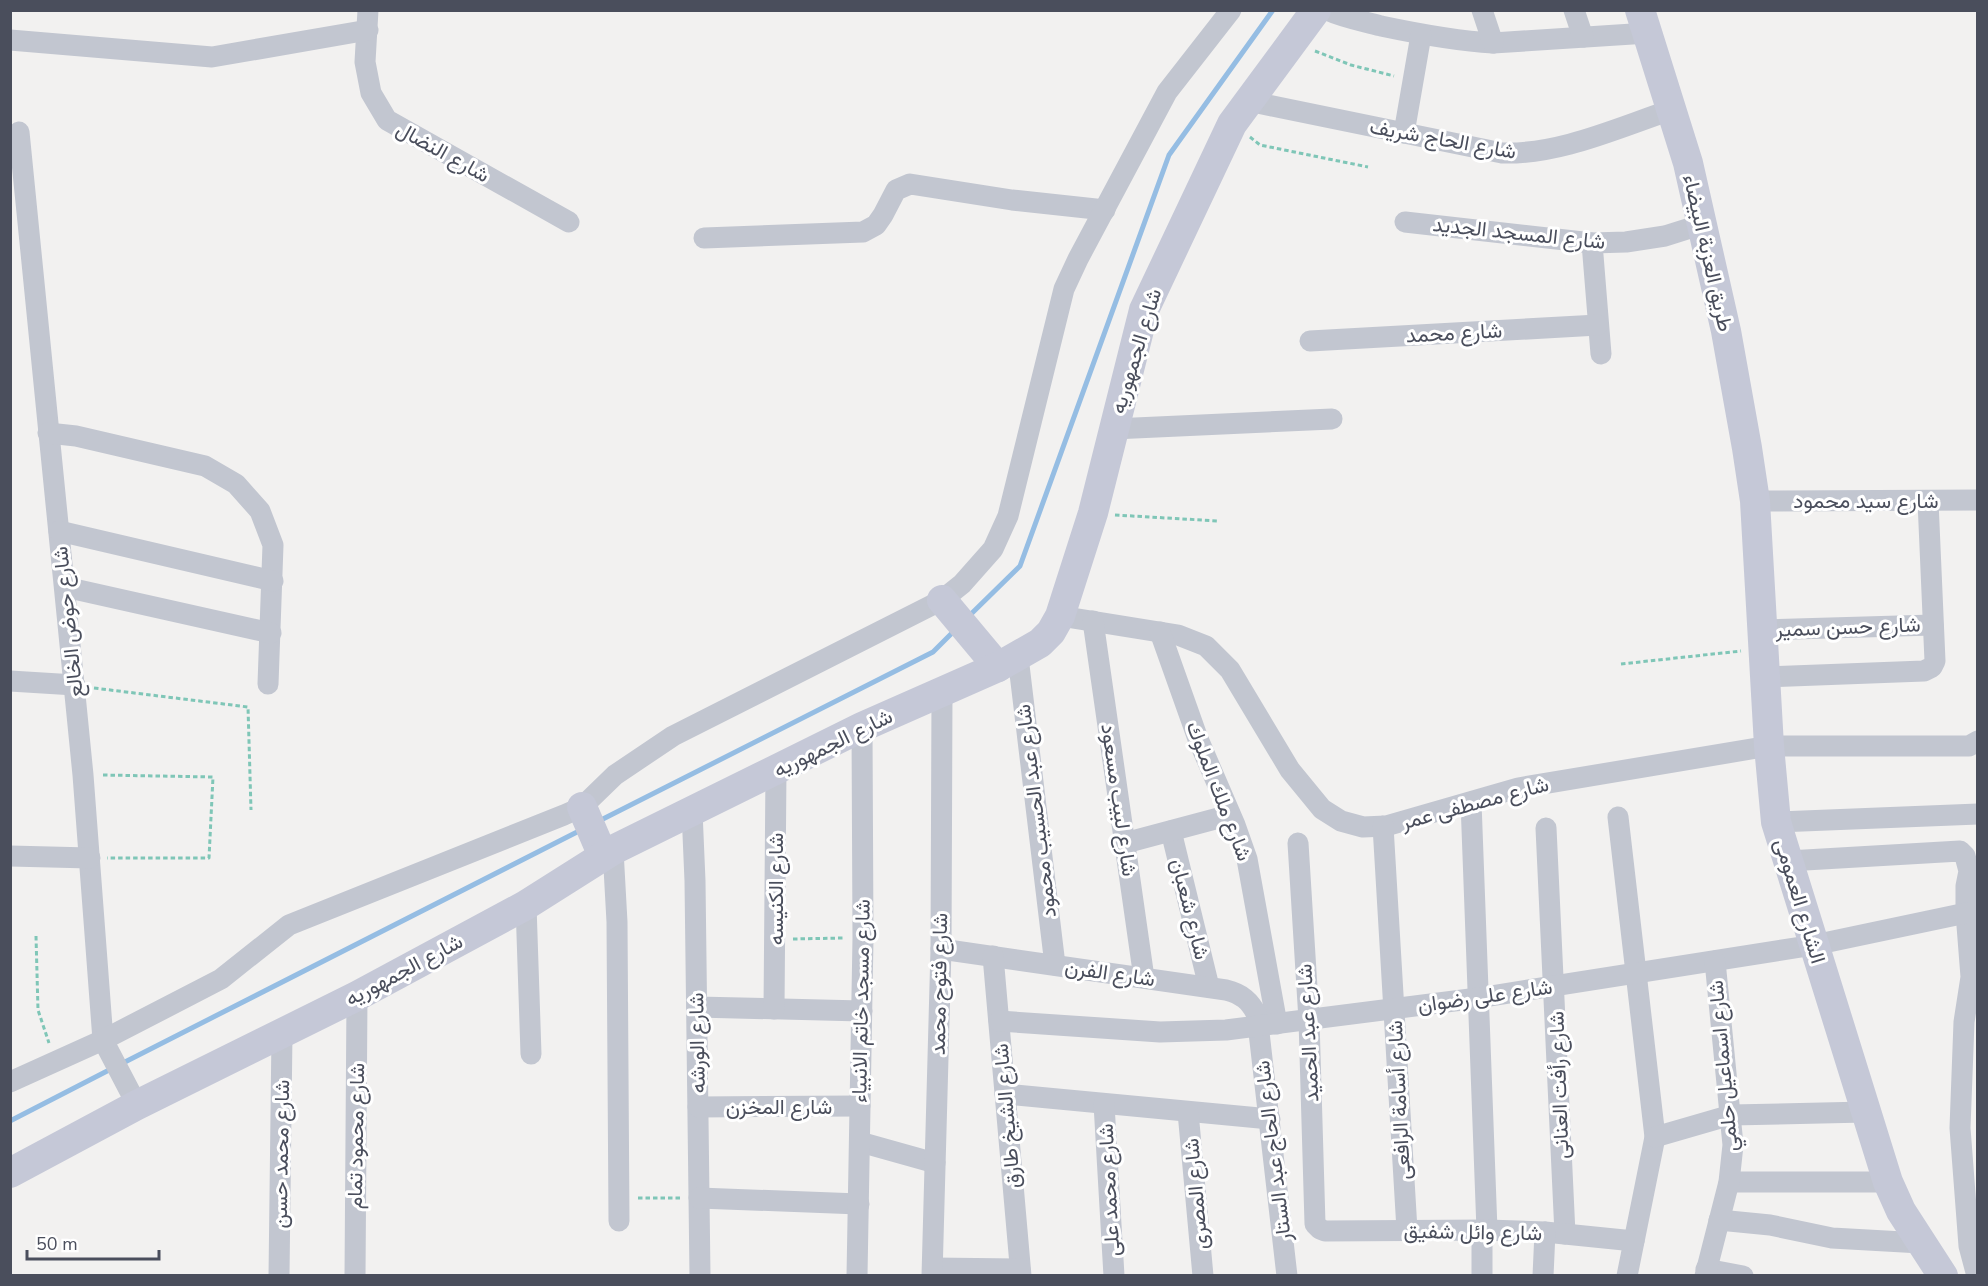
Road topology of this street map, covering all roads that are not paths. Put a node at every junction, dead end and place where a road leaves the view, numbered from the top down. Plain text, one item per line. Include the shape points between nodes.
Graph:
1 (1231, 10) edge
2 (1316, 10) edge
3 (1327, 10) edge
4 (1482, 10) edge
5 (1574, 10) edge
6 (368, 20) edge
7 (1644, 22) edge
8 (1421, 35) junction
9 (1583, 37) junction
10 (10, 39) edge
11 (1493, 43) junction
12 (1671, 110) junction
13 (1240, 113) junction
14 (19, 132) dead end
15 (1404, 133) junction
16 (1105, 210) junction
17 (569, 222) dead end
18 (1406, 222) dead end
19 (1703, 224) junction
20 (704, 238) dead end
21 (1592, 243) junction
22 (1599, 325) junction
23 (1310, 341) dead end
24 (1601, 354) dead end
25 (1332, 419) dead end
26 (1113, 429) junction
27 (48, 433) junction
28 (1977, 500) edge
29 (1755, 501) junction
30 (1928, 501) junction
31 (59, 531) junction
32 (273, 581) junction
33 (65, 587) junction
34 (948, 607) junction
35 (1060, 616) junction
36 (1093, 621) junction
37 (1933, 625) junction
38 (1160, 632) junction
39 (271, 633) junction
40 (1764, 652) junction
41 (999, 658) junction
42 (10, 681) edge
43 (268, 684) dead end
44 (75, 685) junction
45 (942, 693) junction
46 (862, 727) junction
47 (1977, 741) edge
48 (1769, 746) junction
49 (776, 770) junction
50 (1471, 802) junction
51 (584, 811) junction
52 (692, 811) junction
53 (1977, 814) edge
54 (1230, 815) junction
55 (1618, 816) dead end
56 (1776, 822) junction
57 (1383, 826) junction
58 (1546, 828) dead end
59 (1171, 831) junction
60 (1125, 843) junction
61 (1298, 843) dead end
62 (604, 850) junction
63 (10, 856) edge
64 (90, 858) junction
65 (1788, 861) junction
66 (1972, 888) edge
67 (525, 905) junction
68 (1966, 913) junction
69 (1814, 945) junction
70 (941, 949) junction
71 (993, 956) junction
72 (1715, 961) junction
73 (1055, 965) junction
74 (1635, 973) junction
75 (1144, 978) junction
76 (1974, 978) edge
77 (1554, 986) junction
78 (1209, 987) junction
79 (357, 996) junction
80 (1478, 998) junction
81 (697, 1007) junction
82 (774, 1009) junction
83 (1394, 1009) junction
84 (862, 1011) junction
85 (1309, 1020) junction
86 (999, 1021) junction
87 (1268, 1025) junction
88 (282, 1033) junction
89 (107, 1048) junction
90 (531, 1054) dead end
91 (10, 1082) edge
92 (131, 1094) junction
93 (1005, 1094) junction
94 (1104, 1104) junction
95 (860, 1106) junction
96 (698, 1107) junction
97 (1188, 1112) junction
98 (1866, 1112) junction
99 (1731, 1115) junction
100 (1270, 1119) junction
101 (1969, 1129) edge
102 (1655, 1137) junction
103 (860, 1142) junction
104 (935, 1163) junction
105 (10, 1173) edge
106 (1729, 1182) junction
107 (1888, 1182) junction
108 (699, 1198) junction
109 (859, 1203) junction
110 (1719, 1220) junction
111 (619, 1221) dead end
112 (1315, 1224) joint
113 (1407, 1230) junction
114 (1484, 1230) junction
115 (1555, 1233) junction
116 (1634, 1241) junction
117 (1921, 1243) junction
118 (932, 1272) edge
119 (1021, 1272) edge
120 (1705, 1272) edge
121 (279, 1275) edge
122 (355, 1275) edge
123 (700, 1275) edge
124 (857, 1275) edge
125 (1114, 1275) edge
126 (1203, 1275) edge
127 (1287, 1275) edge
128 (1482, 1275) edge
129 (1543, 1275) edge
130 (1627, 1275) edge
131 (1743, 1275) edge
132 (1943, 1275) edge
133 (1977, 1275) edge

1 - 16 street via 1167,92
2 - 13 street, شارع الجمهوريه
3 - 8 street
4 - 11 street
5 - 9 street
6 - 10 street via 212,57
6 - 17 street, شارع النضال via 365,62 371,93 387,120
7 - 9 street
7 - 12 street, طريق العزبة البيضاء
8 - 11 street
8 - 15 street
9 - 11 street
12 - 15 street, شارع الحاج شريف via 1523,154
12 - 19 street, طريق العزبة البيضاء
13 - 15 street, شارع الحاج شريف
13 - 26 street, شارع الجمهوريه via 1144,310
14 - 27 street, شارع حوض الخالع
16 - 20 street via 910,184 896,190 876,225 863,232
16 - 34 street via 1064,289 1008,516 993,549 962,584
18 - 21 street, شارع المسجد الجديد
19 - 21 street, شارع المسجد الجديد via 1665,236
19 - 29 street, طريق العزبة البيضاء
21 - 22 street
22 - 23 street, شارع محمد
22 - 24 street
25 - 26 street
26 - 35 street, شارع الجمهوريه via 1093,513
27 - 31 street, شارع حوض الخالع
27 - 32 street via 205,466 236,484 260,511 273,545
28 - 30 street, شارع سيد محمود
29 - 30 street, شارع سيد محمود
29 - 40 street, الشارع العمومى
30 - 37 street
31 - 32 street
31 - 33 street, شارع حوض الخالع
32 - 39 street
33 - 39 street
33 - 44 street, شارع حوض الخالع
34 - 41 street
34 - 51 street via 673,736 615,775
35 - 36 street, شارع مصطفى عمر
35 - 41 street, شارع الجمهوريه via 1040,643
36 - 38 street, شارع مصطفى عمر
36 - 60 street, شارع لبيب مسعود
37 - 40 street, شارع حسن سمير
37 - 40 street via 1935,662 1927,671
38 - 54 street, شارع ملك الملوك
38 - 57 street, شارع مصطفى عمر via 1206,646 1230,670 1290,770 1322,808 1341,821
39 - 43 street
40 - 48 street, الشارع العمومى
41 - 45 street, شارع الجمهوريه
41 - 73 street, شارع عبد الحسيب محمود
42 - 44 street
44 - 64 street, شارع حوض الخالع
45 - 46 street, شارع الجمهوريه
45 - 70 street, شارع فتوح محمد
46 - 49 street, شارع الجمهوريه
46 - 84 street, شارع مسجد خاتم الانبياء
47 - 48 street, شارع مصطفى عمر via 1969,746
48 - 50 street, شارع مصطفى عمر via 1518,788
48 - 56 street, الشارع العمومى
49 - 52 street, شارع الجمهوريه
49 - 82 street, شارع الكنيسه
50 - 57 street, شارع مصطفى عمر
50 - 80 street
51 - 62 street
51 - 89 street via 564,815 297,922 221,979
52 - 62 street, شارع الجمهوريه
52 - 81 street, شارع الورشه
53 - 56 street
54 - 59 street
54 - 87 street, شارع ملك الملوك via 1247,859
55 - 74 street
56 - 65 street, الشارع العمومى
57 - 83 street, شارع أسامة الرافعى
58 - 77 street, شارع رأفت العنانى
59 - 60 street
59 - 78 street, شارع شعبان
60 - 75 street, شارع لبيب مسعود
61 - 85 street, شارع عبد الحميد
62 - 67 street, شارع الجمهوريه
62 - 111 street via 617,922
63 - 64 street
64 - 89 street, شارع حوض الخالع
65 - 66 street via 1960,850 1968,863
65 - 69 street, الشارع العمومى
66 - 68 street
67 - 79 street, شارع الجمهوريه
67 - 90 street
68 - 69 street, شارع على رضوان
68 - 76 street
69 - 72 street, شارع على رضوان
69 - 98 street, الشارع العمومى
70 - 71 street, شارع الفرن
70 - 104 street, شارع فتوح محمد
71 - 73 street, شارع الفرن
71 - 86 street, شارع الشيخ طارق
72 - 74 street, شارع على رضوان
72 - 99 street, شارع اسماعيل حلمي
73 - 75 street, شارع الفرن
74 - 77 street, شارع على رضوان
74 - 102 street
75 - 78 street, شارع الفرن
76 - 101 street via 1964,1022
77 - 80 street, شارع على رضوان
77 - 115 street, شارع رأفت العنانى
78 - 87 street, شارع الفرن via 1236,992
79 - 88 street, شارع الجمهوريه
79 - 122 street, شارع محمود تمام
80 - 83 street, شارع على رضوان
80 - 114 street
81 - 82 street
81 - 96 street, شارع الورشه
82 - 84 street
83 - 85 street, شارع على رضوان
83 - 113 street, شارع أسامة الرافعى
84 - 95 street, شارع مسجد خاتم الانبياء
85 - 87 street, شارع على رضوان
85 - 112 street, شارع عبد الحميد
86 - 87 street, شارع على رضوان via 1160,1032
86 - 93 street, شارع الشيخ طارق
87 - 100 street, شارع الحاج عبد الستار
88 - 92 street, شارع الجمهوريه
88 - 121 street, شارع محمد حسن
89 - 91 street via 55,1062
89 - 92 street, شارع حوض الخالع
92 - 105 street, شارع الجمهوريه
93 - 94 street
93 - 119 street, شارع الشيخ طارق
94 - 97 street
94 - 125 street, شارع محمد على
95 - 96 street, شارع المخزن
95 - 103 street, شارع مسجد خاتم الانبياء
96 - 108 street, شارع الورشه
97 - 100 street
97 - 126 street, شارع المصرى
98 - 99 street
98 - 107 street, الشارع العمومى
99 - 102 street
99 - 106 street, شارع اسماعيل حلمي
100 - 127 street, شارع الحاج عبد الستار
101 - 133 street via 1969,1246
102 - 116 street
103 - 104 street
103 - 109 street, شارع مسجد خاتم الانبياء
104 - 118 street, شارع فتوح محمد
106 - 107 street
106 - 110 street, شارع اسماعيل حلمي
107 - 117 street, الشارع العمومى
108 - 109 street
108 - 123 street, شارع الورشه
109 - 124 street, شارع مسجد خاتم الانبياء
110 - 117 street via 1770,1225 1832,1238
110 - 120 street, شارع اسماعيل حلمي
112 - 113 street, شارع وائل شفيق via 1325,1231
113 - 114 street, شارع وائل شفيق
114 - 115 street, شارع وائل شفيق
114 - 128 street
115 - 116 street, شارع وائل شفيق
115 - 129 street, شارع رأفت العنانى
116 - 130 street
117 - 132 street, الشارع العمومى
118 - 119 street
120 - 131 street

